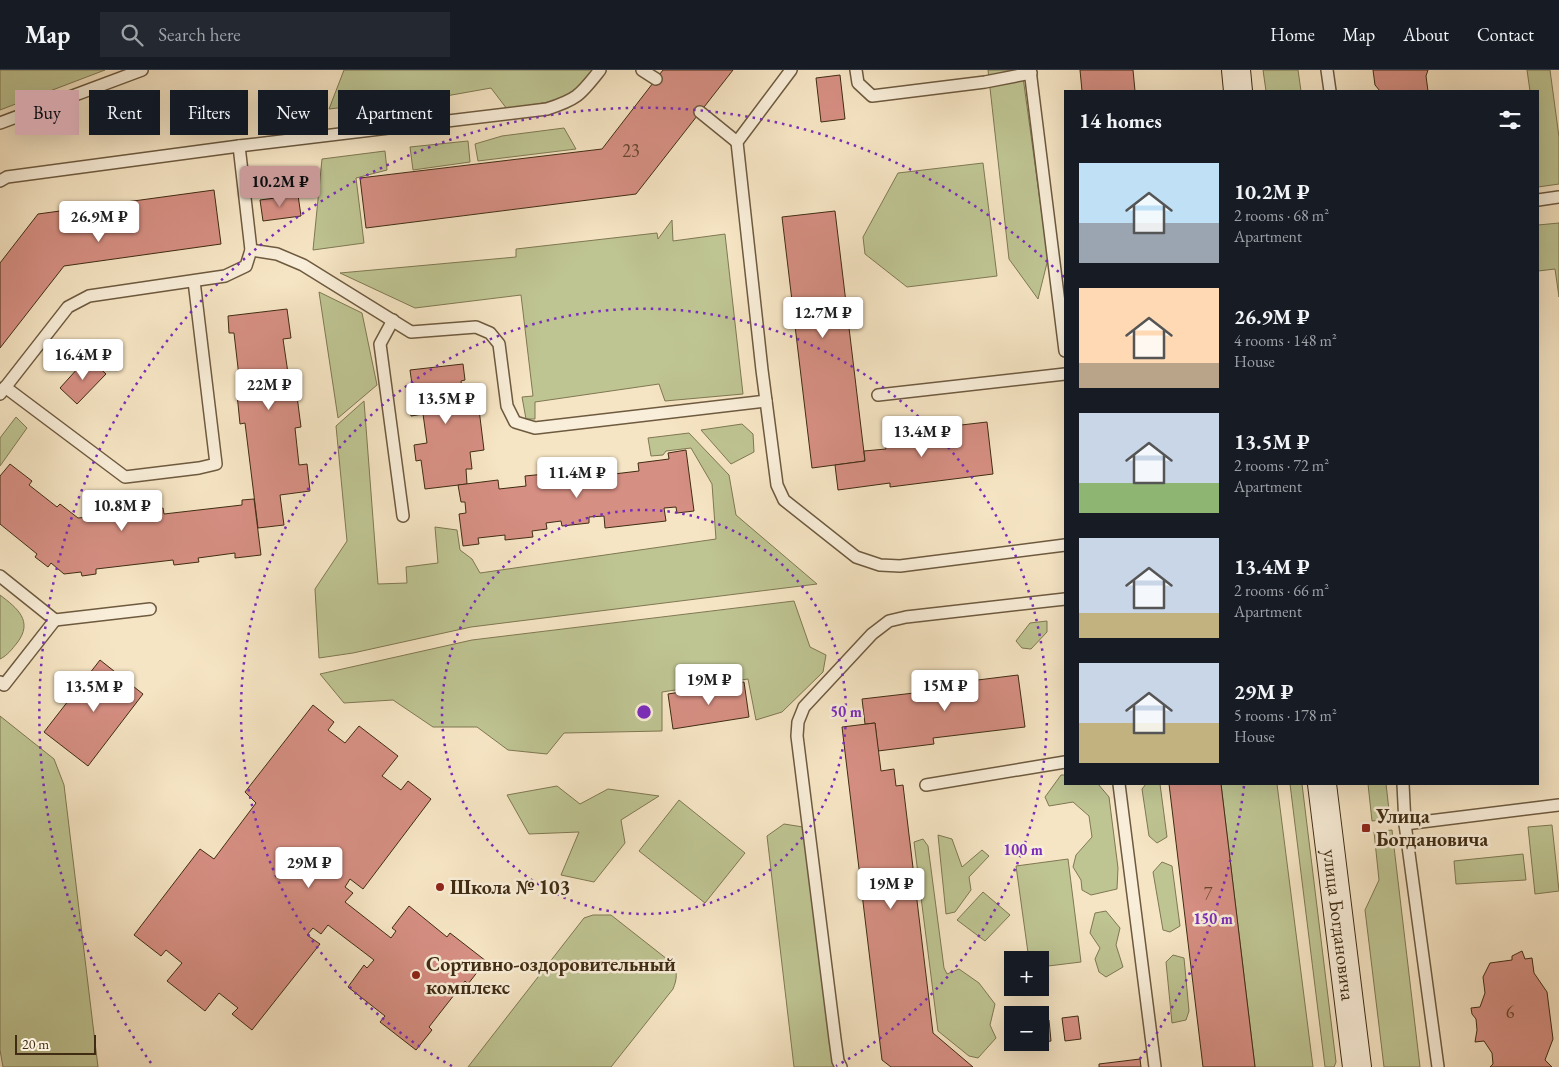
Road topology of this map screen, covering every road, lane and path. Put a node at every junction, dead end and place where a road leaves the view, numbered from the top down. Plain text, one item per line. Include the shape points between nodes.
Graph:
1 (142, 70) edge
2 (600, 70) edge
3 (642, 70) edge
4 (791, 70) edge
5 (856, 70) edge
6 (1236, 70) edge
7 (1327, 70) edge
8 (1030, 72) edge
9 (656, 79) dead end
10 (1238, 90) edge
11 (1330, 90) edge
12 (700, 112) dead end
13 (0, 122) edge
14 (737, 142) junction
15 (238, 146) junction
16 (0, 181) edge
17 (1559, 197) edge
18 (1539, 200) edge
19 (251, 250) junction
20 (194, 281) junction
21 (393, 320) junction
22 (1064, 343) edge
23 (1064, 374) edge
24 (3, 390) edge
25 (878, 395) dead end
26 (766, 401) junction
27 (403, 516) dead end
28 (1064, 545) edge
29 (0, 576) edge
30 (1064, 599) edge
31 (150, 609) dead end
32 (55, 620) junction
33 (0, 682) edge
34 (1064, 762) edge
35 (926, 785) dead end
36 (1119, 785) edge
37 (1322, 785) edge
38 (1403, 785) edge
39 (1559, 805) edge
40 (1406, 824) junction
41 (841, 1067) edge
42 (1155, 1067) edge
43 (1357, 1067) edge
44 (1438, 1067) edge

1 - 13 lane
2 - 15 lane via 580,95 547,109
3 - 9 lane
4 - 14 lane
5 - 8 lane via 858,83 872,96 984,82
6 - 10 street
7 - 11 lane
8 - 22 lane
12 - 14 lane
14 - 26 lane
15 - 16 lane via 6,177
15 - 19 lane
17 - 18 lane
19 - 20 lane via 246,266 226,276
19 - 21 lane via 277,254 303,264
20 - 24 lane via 88,296 68,307
20 - 24 lane via 216,464 125,477
21 - 26 lane via 412,332 476,327 490,333 499,344 508,406 515,422 535,428
21 - 27 lane via 380,344
23 - 25 lane
26 - 28 lane via 777,485 784,500 856,557 880,565 900,566
29 - 32 lane
30 - 41 lane via 889,621 872,634 804,707 797,736
31 - 32 lane
32 - 33 lane via 4,685
34 - 35 lane
36 - 42 lane
37 - 43 street, улица Богдановича
38 - 40 lane
39 - 40 lane
40 - 44 lane

